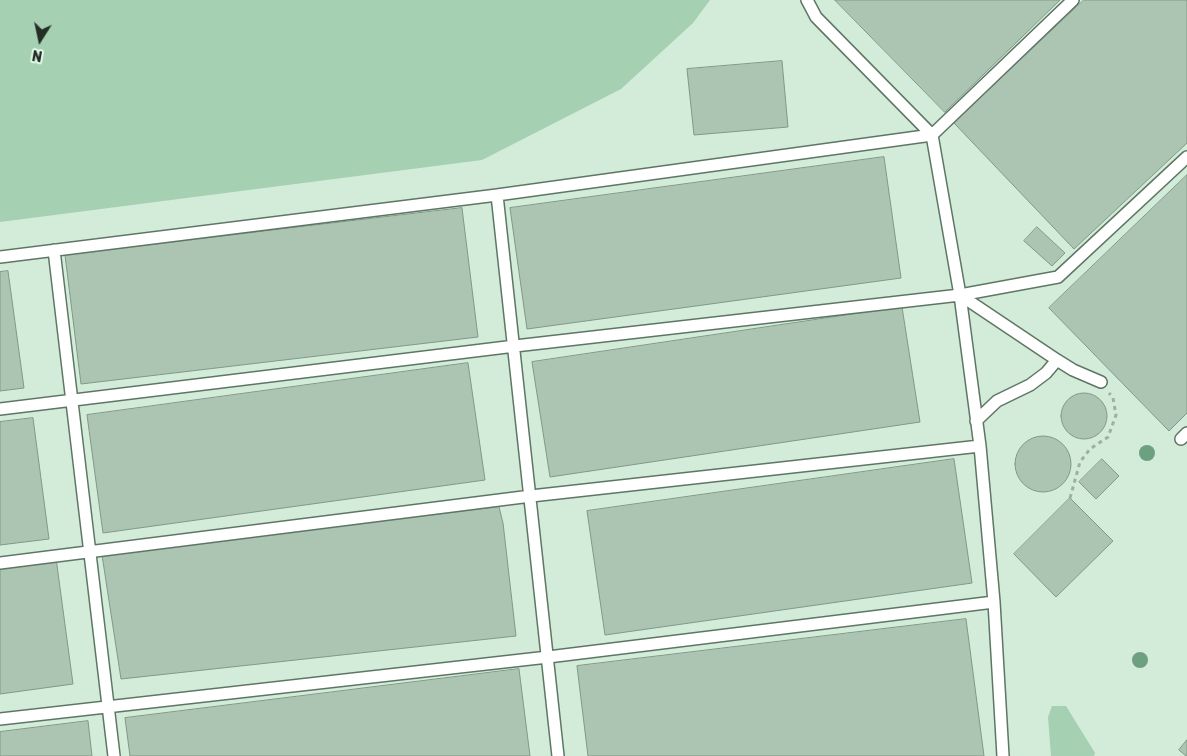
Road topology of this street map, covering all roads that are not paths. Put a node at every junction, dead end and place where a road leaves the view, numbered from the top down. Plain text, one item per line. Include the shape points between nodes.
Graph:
1 (807, 0) edge
2 (1073, 0) edge
3 (932, 135) junction
4 (1187, 157) edge
5 (498, 195) junction
6 (54, 250) junction
7 (0, 257) edge
8 (960, 295) junction
9 (515, 346) junction
10 (1057, 360) junction
11 (1101, 382) road end
12 (72, 400) junction
13 (0, 409) edge
14 (976, 421) junction
15 (980, 446) junction
16 (531, 496) junction
17 (90, 552) junction
18 (0, 563) edge
19 (994, 602) junction
20 (548, 657) junction
21 (108, 706) junction
22 (0, 719) edge
23 (114, 756) edge
24 (558, 756) edge
25 (1003, 756) edge

1 - 3 lane via 816,17
2 - 3 lane
3 - 5 lane
3 - 8 lane
4 - 8 lane via 1058,277
5 - 6 lane
5 - 9 lane
6 - 7 lane
6 - 12 lane
8 - 9 lane
8 - 10 lane
8 - 14 lane
9 - 12 lane
9 - 16 lane
10 - 11 lane
10 - 14 lane via 1046,373 997,401
12 - 13 lane
12 - 17 lane
14 - 15 lane
15 - 16 lane
15 - 19 lane
16 - 17 lane
16 - 20 lane
17 - 18 lane
17 - 21 lane
19 - 20 lane
19 - 25 lane
20 - 21 lane
20 - 24 lane
21 - 22 lane
21 - 23 lane

